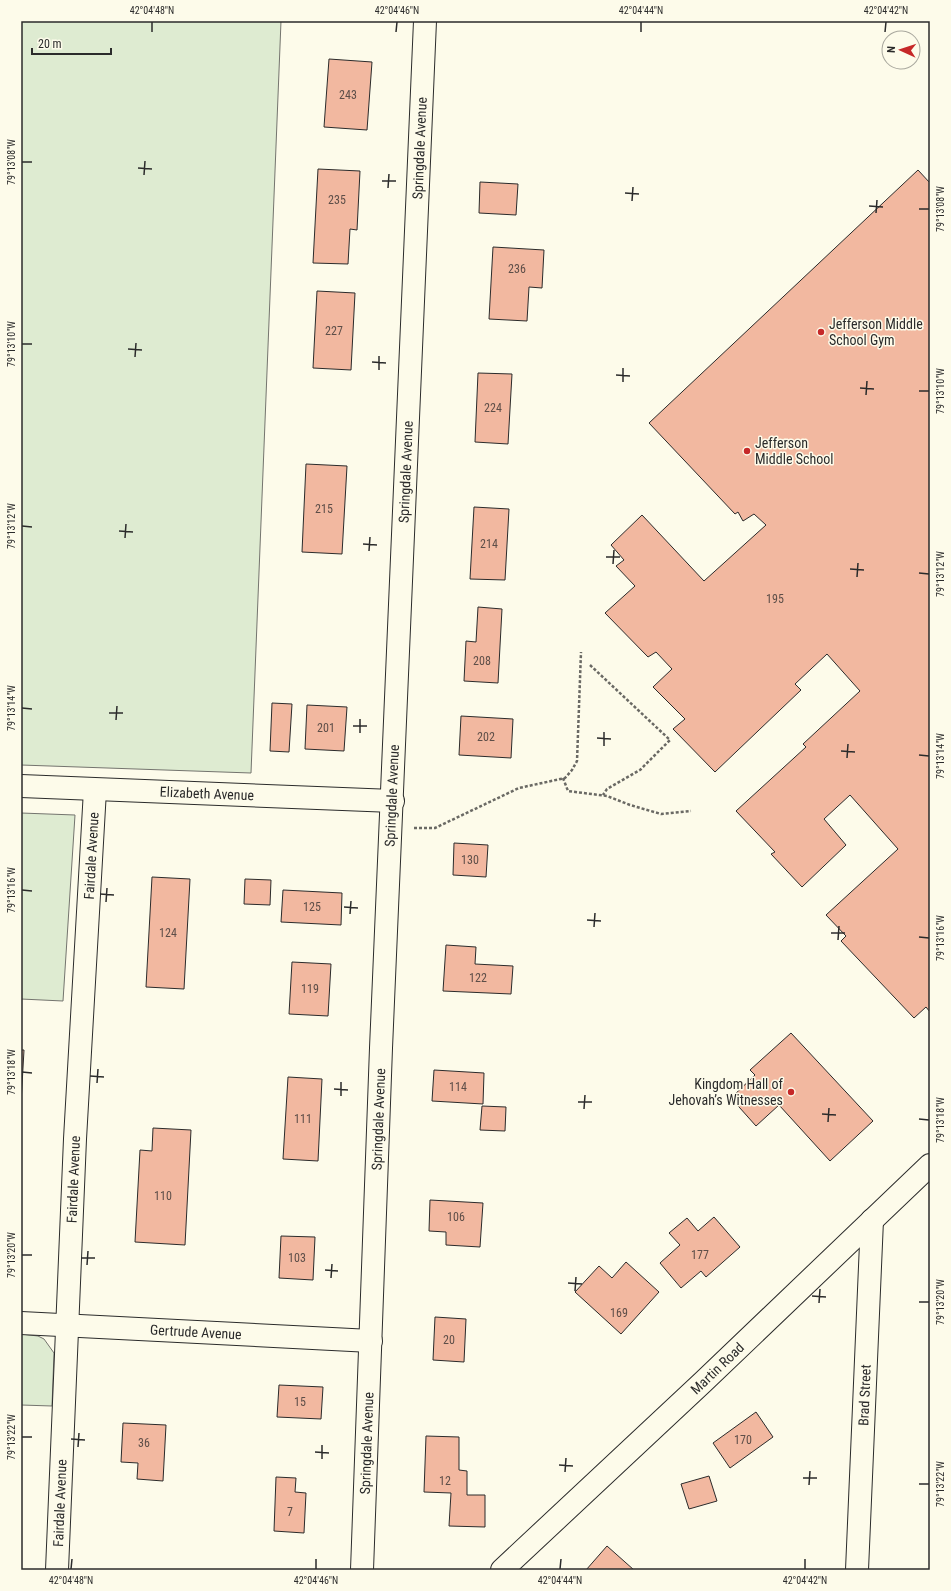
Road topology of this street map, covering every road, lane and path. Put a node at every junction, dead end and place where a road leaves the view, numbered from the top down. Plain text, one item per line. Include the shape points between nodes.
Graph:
1 (425, 21) edge
2 (581, 652) dead end
3 (590, 665) dead end
4 (563, 778) junction
5 (21, 786) edge
6 (95, 790) junction
7 (604, 796) junction
8 (393, 801) junction
9 (691, 811) dead end
10 (392, 827) junction
11 (930, 1165) edge
12 (872, 1220) junction
13 (21, 1323) edge
14 (67, 1325) junction
15 (371, 1341) junction
16 (57, 1570) edge
17 (362, 1570) edge
18 (502, 1570) edge
19 (857, 1570) edge

1 - 8 street, Springdale Avenue
2 - 4 path via 577,761
3 - 7 path via 670,740 640,770 607,789
4 - 7 path via 568,791
4 - 10 path via 518,788 435,828
5 - 6 street, Elizabeth Avenue
6 - 8 street, Elizabeth Avenue
6 - 14 street, Fairdale Avenue via 75,1131
7 - 9 path via 661,814
8 - 10 street, Springdale Avenue
10 - 15 street, Springdale Avenue
11 - 12 street, Martin Road
12 - 18 street, Martin Road
12 - 19 street, Brad Street
13 - 14 street, Gertrude Avenue
14 - 15 street, Gertrude Avenue
14 - 16 street, Fairdale Avenue
15 - 17 street, Springdale Avenue

